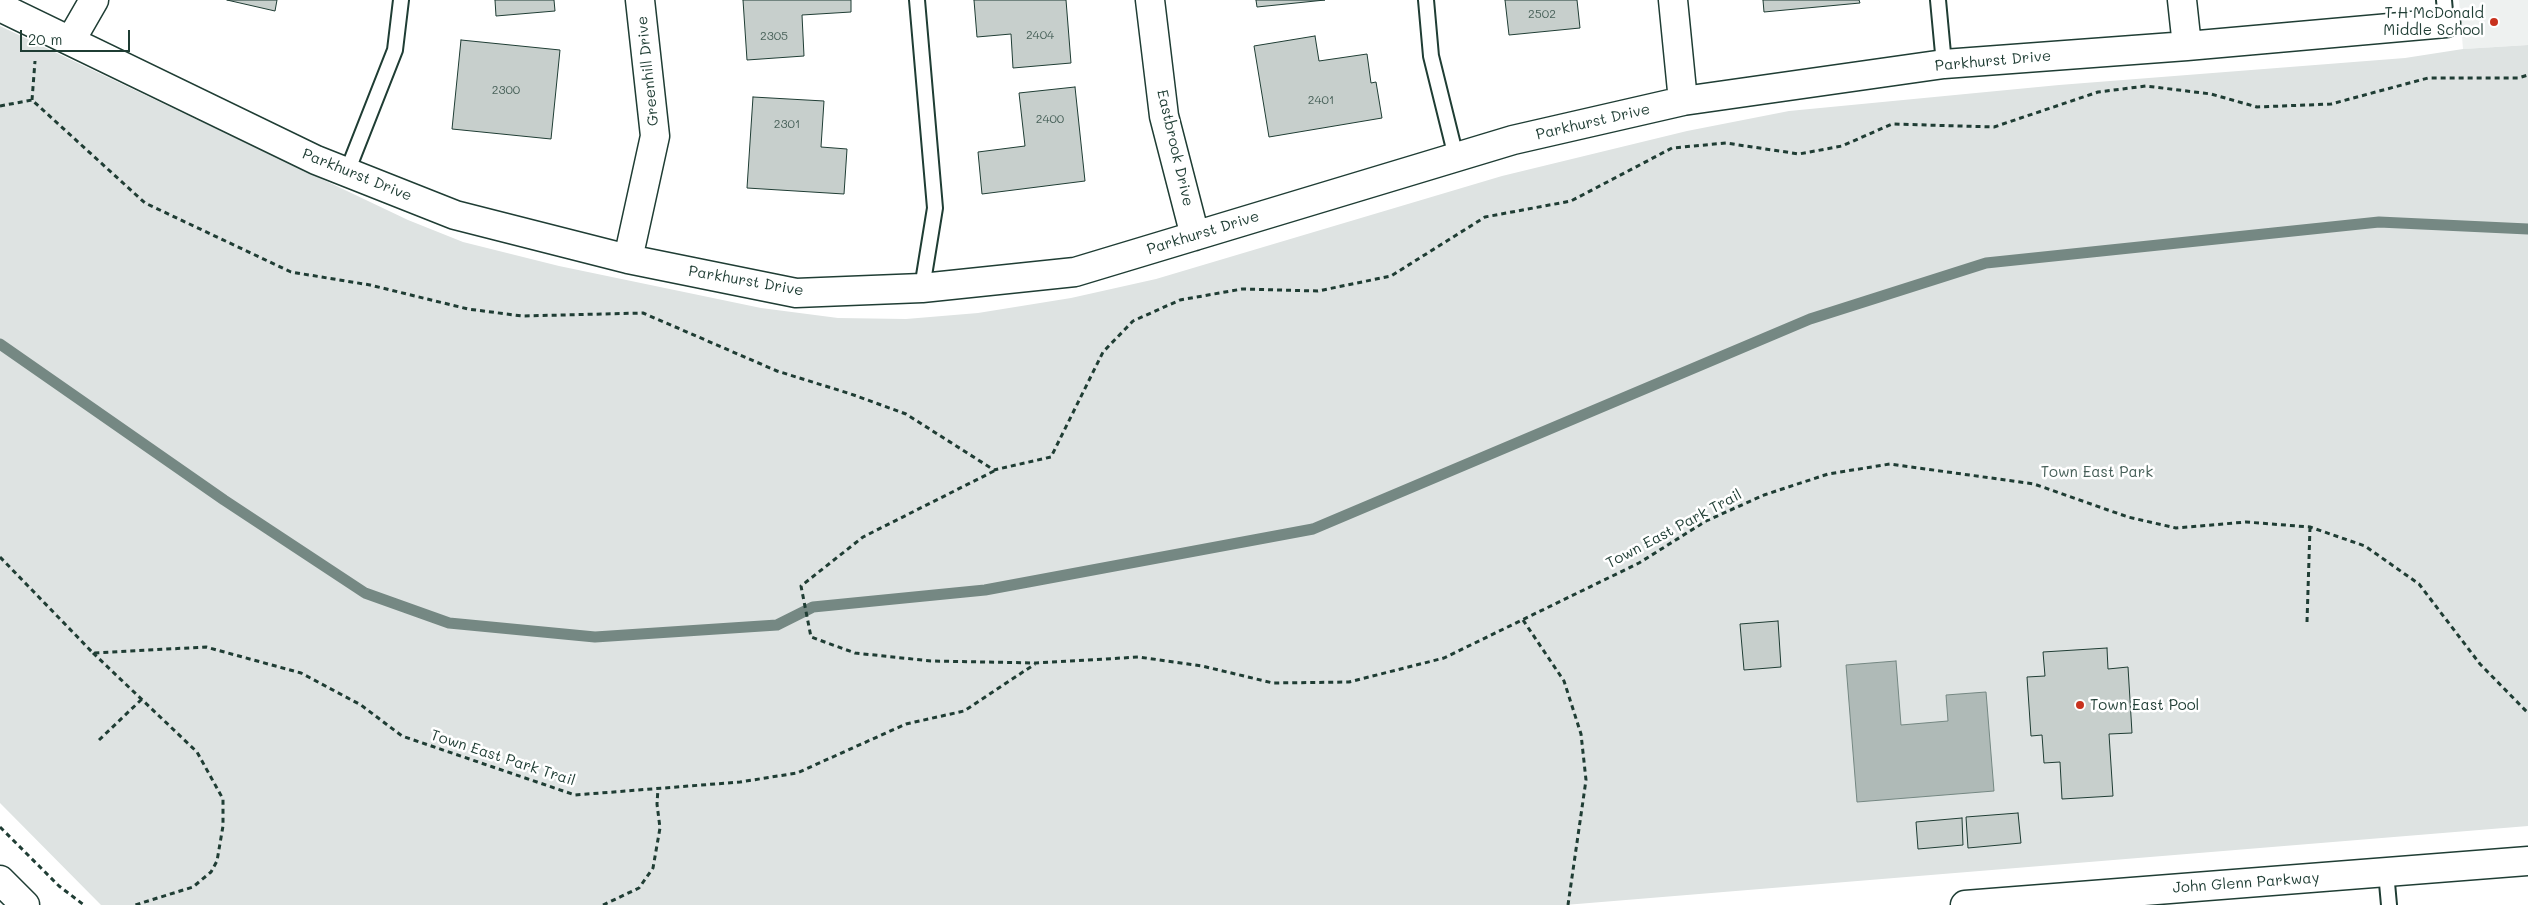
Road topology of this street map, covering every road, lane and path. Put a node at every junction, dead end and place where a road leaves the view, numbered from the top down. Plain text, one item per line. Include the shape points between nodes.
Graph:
1 (94, 0) edge
2 (401, 0) edge
3 (640, 0) edge
4 (917, 0) edge
5 (1150, 0) edge
6 (1426, 0) edge
7 (1673, 0) edge
8 (1938, 0) edge
9 (2182, 0) edge
10 (0, 6) edge
11 (2445, 11) edge
12 (70, 40) junction
13 (2187, 46) junction
14 (36, 60) dead end
15 (1944, 64) junction
16 (32, 100) dead end
17 (1683, 101) junction
18 (1456, 157) junction
19 (347, 172) junction
20 (1195, 236) junction
21 (628, 259) junction
22 (922, 288) junction
23 (994, 470) dead end
24 (2310, 527) junction
25 (0, 557) edge
26 (1523, 620) junction
27 (2307, 622) dead end
28 (93, 653) junction
29 (1036, 664) junction
30 (142, 699) junction
31 (2528, 712) edge
32 (99, 740) dead end
33 (658, 788) junction
34 (0, 826) edge
35 (2528, 861) edge
36 (2386, 872) junction
37 (0, 880) edge
38 (2121, 899) edge
39 (25, 905) edge
40 (84, 905) edge
41 (135, 905) edge
42 (603, 905) edge
43 (1568, 905) edge
44 (1965, 905) edge
45 (2389, 905) edge

1 - 12 street
2 - 19 lane via 395,50
3 - 21 street, Greenhill Drive via 655,136
4 - 22 lane via 935,208
5 - 20 street, Eastbrook Drive via 1164,116
6 - 18 lane via 1431,56
7 - 17 street
8 - 15 lane
9 - 13 street
10 - 12 street, Parkhurst Drive
11 - 13 street, Parkhurst Drive
12 - 19 street, Parkhurst Drive via 316,160
13 - 15 street, Parkhurst Drive
14 - 16 path
15 - 17 street, Parkhurst Drive
17 - 18 street, Parkhurst Drive via 1513,140
18 - 20 street, Parkhurst Drive
19 - 21 street, Parkhurst Drive via 455,215
20 - 22 street, Parkhurst Drive via 1075,272
21 - 22 street, Parkhurst Drive via 796,293
23 - 29 path, Town East Park Trail via 863,537 801,586 811,637 855,653 930,662
24 - 26 path, Town East Park Trail via 2246,522 2176,528 2128,517 2034,484 1890,464 1828,474 1764,494 1706,521 1639,563
24 - 27 path
24 - 31 path, Town East Park Trail via 2365,546 2418,584 2480,664
25 - 28 path
26 - 29 path, Town East Park Trail via 1444,658 1349,682 1273,683 1202,666 1139,656
26 - 43 path via 1564,681 1580,734 1586,780
28 - 30 path
28 - 33 path, Town East Park Trail via 206,646 301,673 361,705 402,736 575,795
29 - 33 path, Town East Park Trail via 964,711 906,724 797,773 740,782
30 - 32 path
30 - 41 path via 197,752 223,799 223,826 217,861 211,872 193,886
33 - 42 path via 660,828 654,868 640,888
34 - 40 path via 59,886
35 - 36 street, John Glenn Parkway
36 - 38 street, John Glenn Parkway
36 - 45 lane
37 - 39 street
38 - 44 street, John Glenn Parkway

